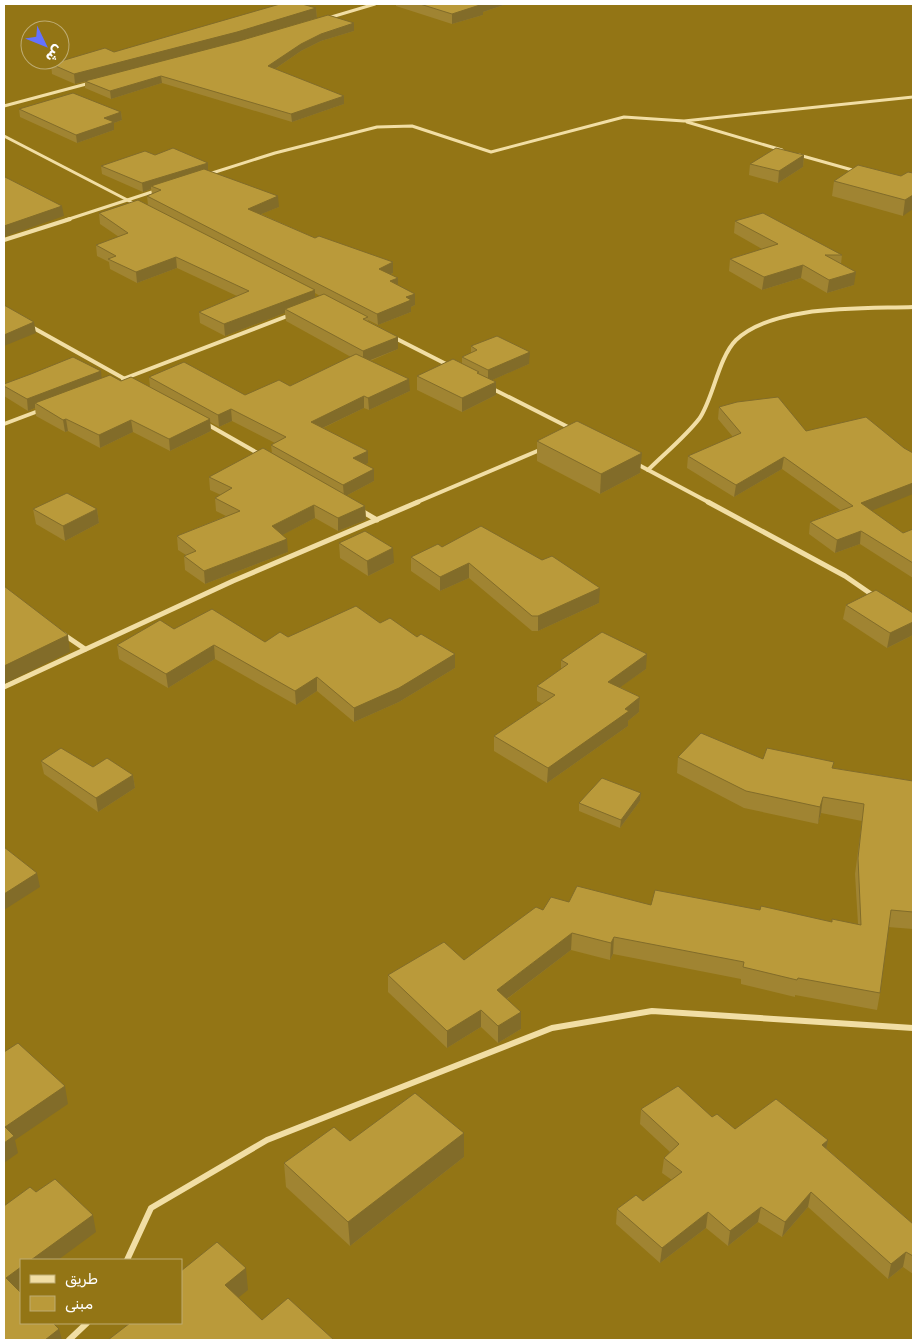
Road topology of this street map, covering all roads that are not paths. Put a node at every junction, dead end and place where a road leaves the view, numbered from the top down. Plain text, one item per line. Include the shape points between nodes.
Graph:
1 (375, 4) edge
2 (327, 18) edge
3 (98, 81) edge
4 (913, 97) edge
5 (4, 106) edge
6 (684, 121) junction
7 (4, 136) edge
8 (787, 152) edge
9 (796, 154) edge
10 (861, 173) edge
11 (202, 176) edge
12 (165, 188) edge
13 (128, 200) junction
14 (145, 209) edge
15 (4, 240) edge
16 (913, 307) edge
17 (297, 312) edge
18 (21, 320) edge
19 (386, 333) edge
20 (456, 370) edge
21 (124, 378) junction
22 (115, 382) edge
23 (482, 383) edge
24 (142, 388) edge
25 (50, 407) edge
26 (203, 422) edge
27 (4, 424) edge
28 (579, 433) edge
29 (544, 448) edge
30 (264, 456) edge
31 (631, 461) edge
32 (648, 470) junction
33 (351, 505) edge
34 (377, 520) junction
35 (875, 598) edge
36 (60, 632) edge
37 (85, 649) junction
38 (4, 686) edge
39 (913, 1028) edge
40 (127, 1259) edge
41 (86, 1324) edge
42 (69, 1340) edge

1 - 2 street
3 - 5 street
4 - 6 street
6 - 8 street
6 - 11 street via 624,117 491,152 412,126 377,127 275,152
7 - 13 street
9 - 10 street
12 - 13 street
13 - 14 street
13 - 15 street
16 - 32 street via 802,311 762,325 736,340 718,372 700,418
17 - 21 street
18 - 21 street
19 - 20 street
21 - 22 street
21 - 24 street
23 - 28 street
25 - 27 street
26 - 30 street
29 - 34 street
31 - 32 street
32 - 35 street via 845,576
33 - 34 street
34 - 37 street
36 - 37 street
37 - 38 street
39 - 40 street via 652,1011 552,1028 267,1140 150,1208
41 - 42 street

